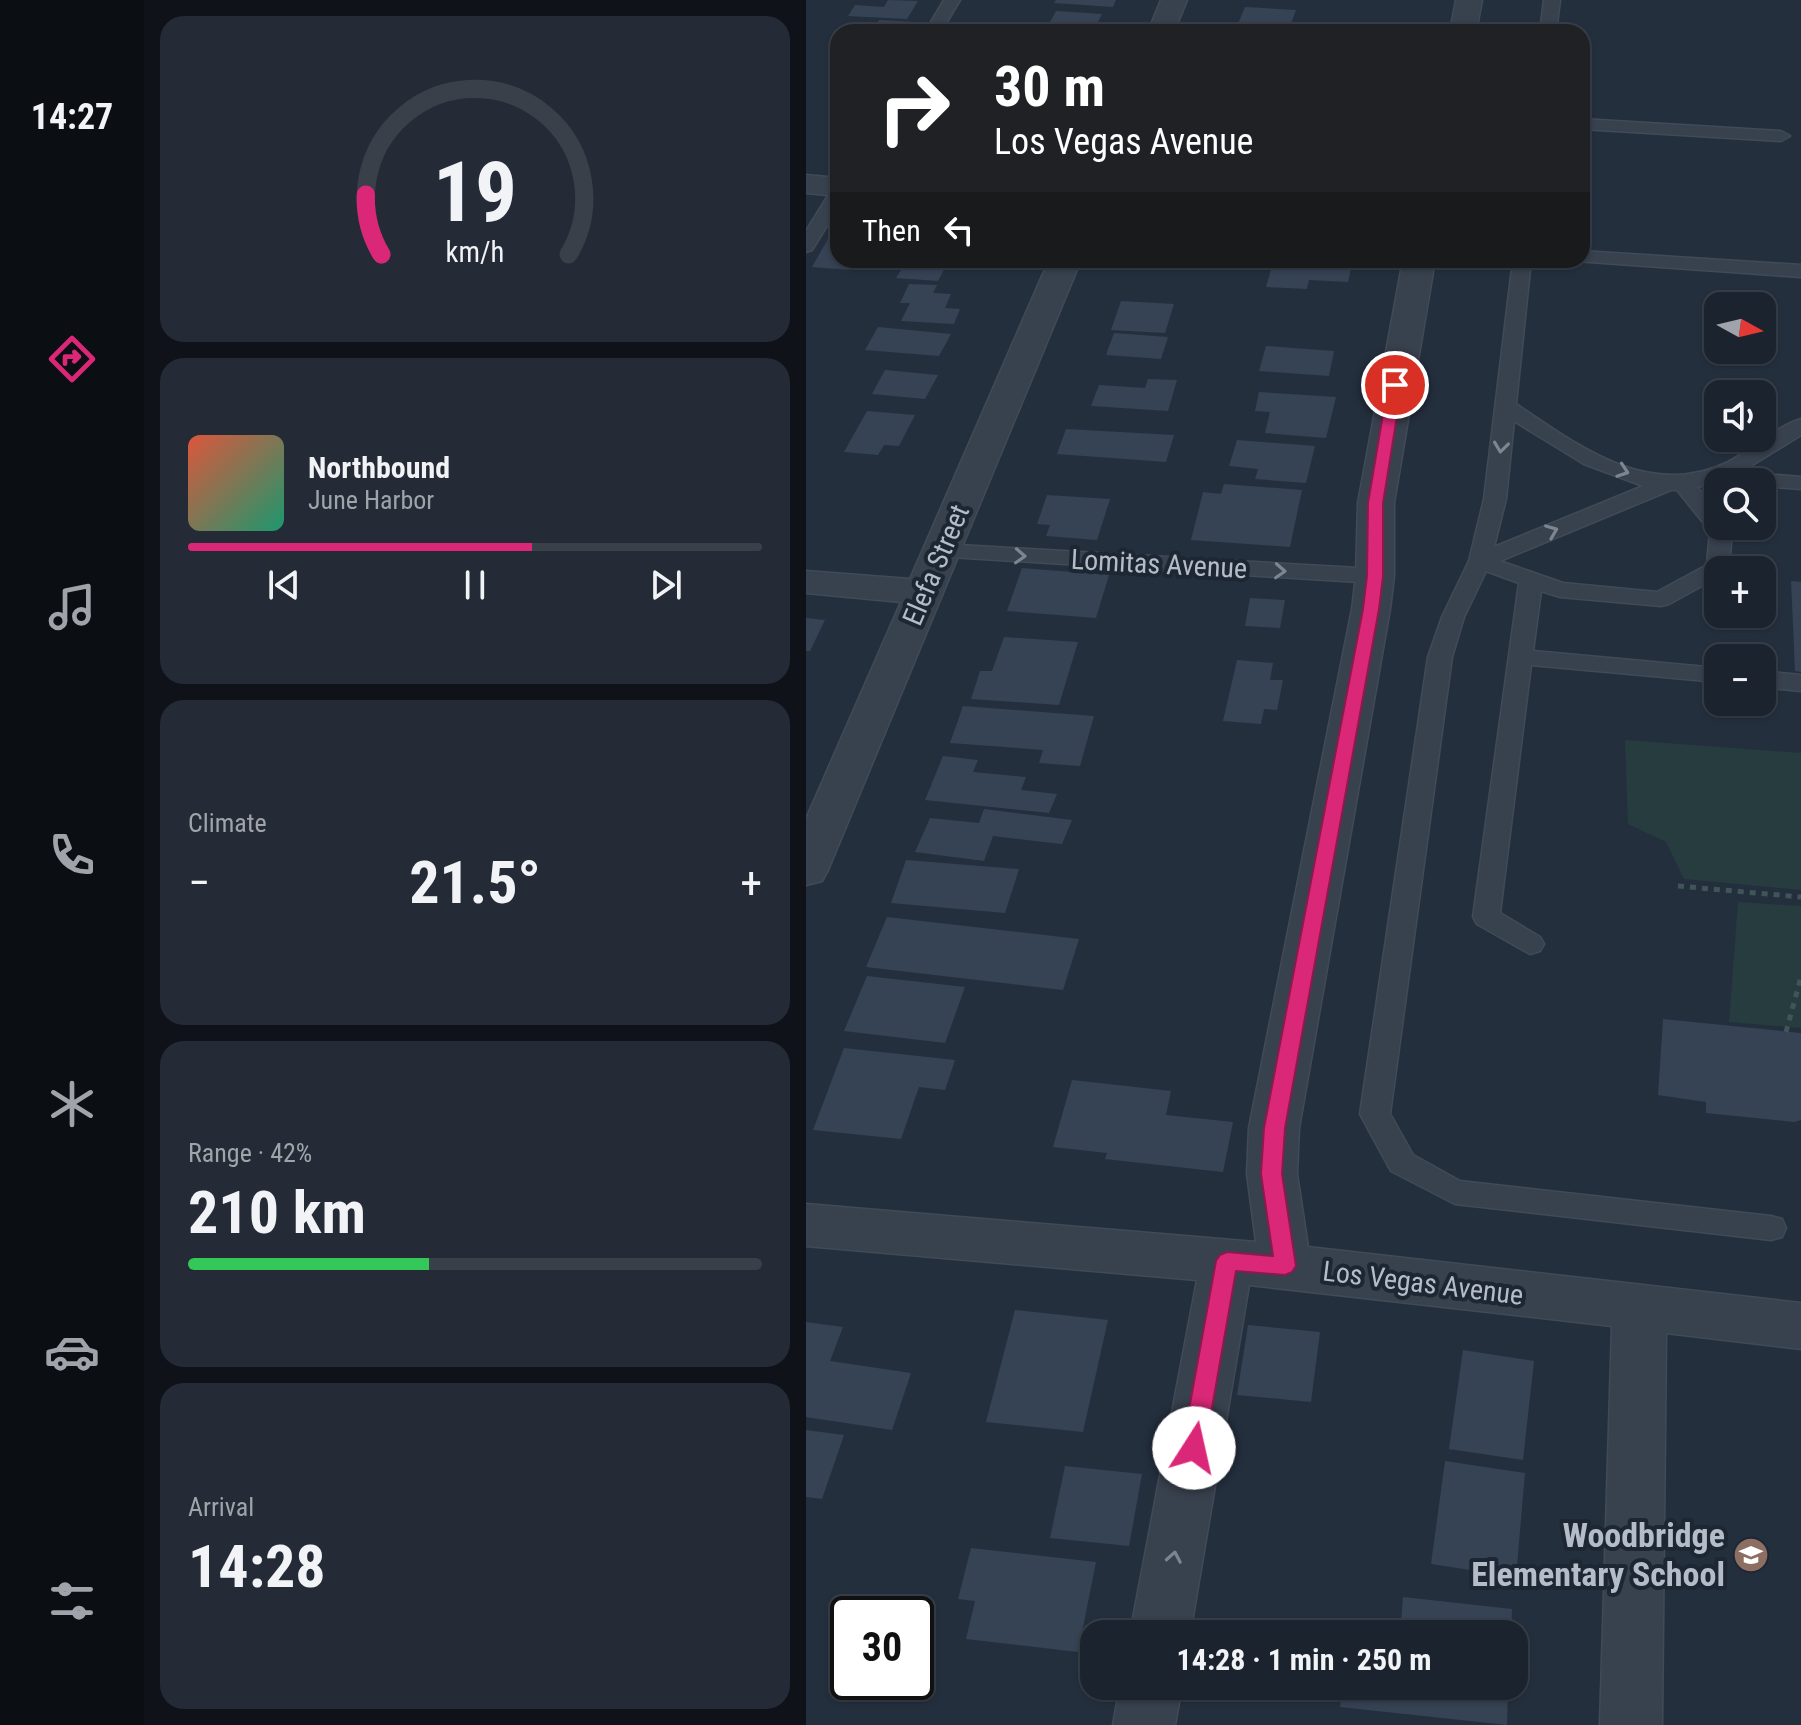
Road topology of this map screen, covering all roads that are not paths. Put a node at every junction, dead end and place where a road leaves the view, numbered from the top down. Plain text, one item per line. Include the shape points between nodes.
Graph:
1 (952, 0) edge
2 (1174, 0) edge
3 (1469, 0) edge
4 (1552, 0) edge
5 (938, 24) edge
6 (1164, 24) edge
7 (1464, 24) edge
8 (1549, 24) edge
9 (1590, 124) edge
10 (1781, 136) dead end
11 (806, 184) edge
12 (830, 188) edge
13 (830, 204) edge
14 (806, 246) edge
15 (1590, 257) edge
16 (1062, 268) edge
17 (1418, 268) edge
18 (1521, 268) edge
19 (1795, 270) edge
20 (1506, 407) junction
21 (1801, 425) edge
22 (1728, 468) edge
23 (1704, 478) edge
24 (1776, 481) edge
25 (1801, 483) edge
26 (1675, 484) junction
27 (942, 551) junction
28 (1480, 561) junction
29 (1375, 576) junction
30 (1531, 580) junction
31 (806, 582) edge
32 (925, 592) junction
33 (1522, 657) junction
34 (1704, 674) edge
35 (1776, 680) edge
36 (1801, 683) edge
37 (806, 870) edge
38 (1530, 944) dead end
39 (806, 1225) edge
40 (1771, 1228) dead end
41 (1227, 1261) junction
42 (1285, 1266) junction
43 (1638, 1307) junction
44 (1801, 1326) edge
45 (1163, 1620) edge
46 (1148, 1700) edge
47 (1144, 1725) edge
48 (1631, 1725) edge

1 - 5 lane
2 - 6 street
3 - 7 street
4 - 8 lane
9 - 10 lane
11 - 12 street
13 - 14 lane
15 - 19 lane
16 - 27 street, Elefa Street
17 - 29 street via 1376,503
18 - 20 lane
20 -> 26 lane via 1567,448 1622,471
20 -> 28 lane via 1495,499
21 - 22 lane
23 - 26 lane
24 - 25 lane
28 -> 26 lane
26 - 30 lane via 1721,531 1718,568 1661,599 1560,590
27 -> 29 lane, Lomitas Avenue
27 - 32 street, Elefa Street
28 - 30 lane
28 - 40 lane via 1440,657 1375,1114 1402,1163 1455,1192
29 - 42 street via 1274,1128 1272,1174
30 - 33 lane
31 - 32 street
32 - 37 street, Elefa Street
33 - 34 lane
33 - 38 lane via 1486,917
35 - 36 lane
39 - 41 street, Los Vegas Avenue
41 - 42 street, Los Vegas Avenue
45 -> 41 street
42 - 43 street, Los Vegas Avenue
43 - 44 street, Los Vegas Avenue
43 - 48 street
46 - 47 street

